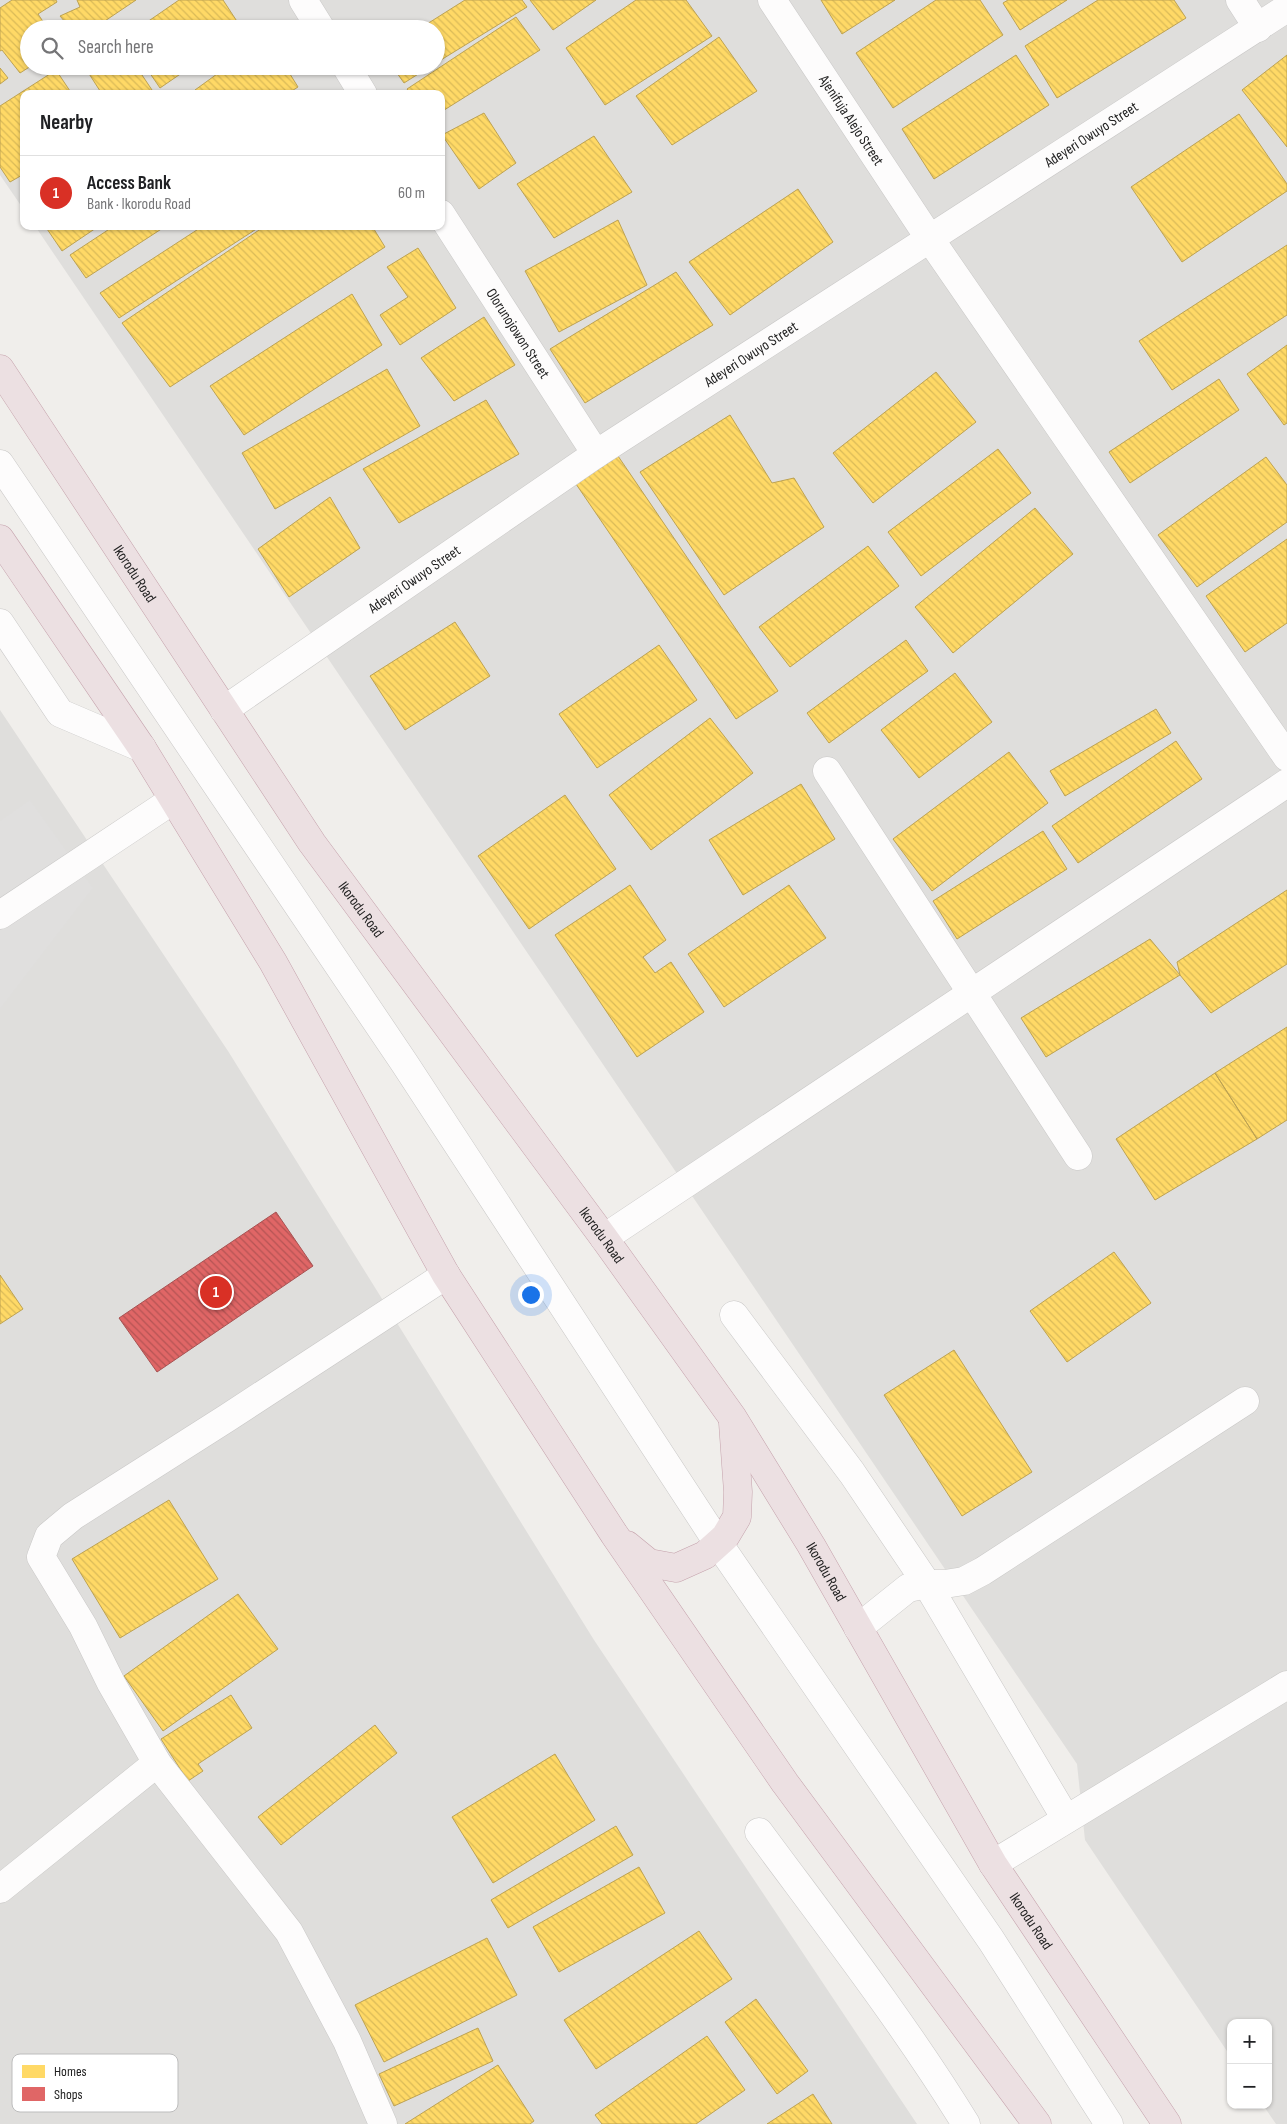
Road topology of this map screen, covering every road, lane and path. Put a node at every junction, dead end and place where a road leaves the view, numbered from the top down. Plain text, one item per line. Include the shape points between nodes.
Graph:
1 (303, 0) edge
2 (772, 0) edge
3 (1240, 0) edge
4 (1287, 8) edge
5 (315, 20) edge
6 (1258, 28) junction
7 (351, 75) edge
8 (361, 90) edge
9 (445, 220) edge
10 (930, 239) junction
11 (0, 369) edge
12 (596, 454) junction
13 (0, 464) edge
14 (0, 540) edge
15 (0, 623) edge
16 (224, 710) junction
17 (142, 748) junction
18 (1287, 757) edge
19 (827, 771) dead end
20 (1287, 783) edge
21 (173, 800) junction
22 (0, 916) edge
23 (972, 991) junction
24 (1078, 1156) dead end
25 (604, 1238) junction
26 (446, 1275) junction
27 (734, 1315) dead end
28 (1245, 1401) dead end
29 (733, 1418) junction
30 (614, 1534) junction
31 (718, 1544) junction
32 (927, 1584) junction
33 (858, 1628) junction
34 (1287, 1685) edge
35 (157, 1763) junction
36 (1066, 1819) junction
37 (759, 1832) dead end
38 (993, 1864) junction
39 (0, 1889) edge
40 (383, 2124) edge
41 (966, 2124) edge
42 (1037, 2124) edge
43 (1110, 2124) edge
44 (1167, 2124) edge

1 - 5 street
2 - 10 street, Ajenifuja Alejo Street
3 - 6 street
4 - 6 street, Adeyeri Owuyo Street
6 - 10 street, Adeyeri Owuyo Street
7 - 8 street
9 - 12 street, Olorunojowon Street
10 - 12 street, Adeyeri Owuyo Street
10 - 18 street, Ajenifuja Alejo Street
11 - 16 highway, Ikorodu Road
12 - 16 street, Adeyeri Owuyo Street
13 - 31 street via 405,1064
14 - 17 highway
15 - 17 street via 60,713
16 - 25 highway, Ikorodu Road via 312,843
17 - 21 highway
19 - 23 street
20 - 23 street
21 - 22 street
21 - 26 highway via 273,962
23 - 24 street
23 - 25 street
25 - 29 highway, Ikorodu Road
26 - 30 highway
26 - 35 street via 73,1516 49,1536 41,1557 83,1626
27 - 32 street via 852,1473
28 - 32 street via 983,1571 964,1581
29 - 31 highway via 737,1517
29 - 33 highway, Ikorodu Road
30 - 31 highway via 649,1562 676,1568 706,1555
30 - 42 highway via 785,1783
31 - 43 street via 991,1940
32 - 33 street via 908,1588
32 - 36 street
33 - 38 highway, Ikorodu Road
34 - 36 street
35 - 39 street
35 - 40 street via 289,1932 347,2041
36 - 38 street
37 - 41 street via 881,1996
38 - 44 highway, Ikorodu Road

